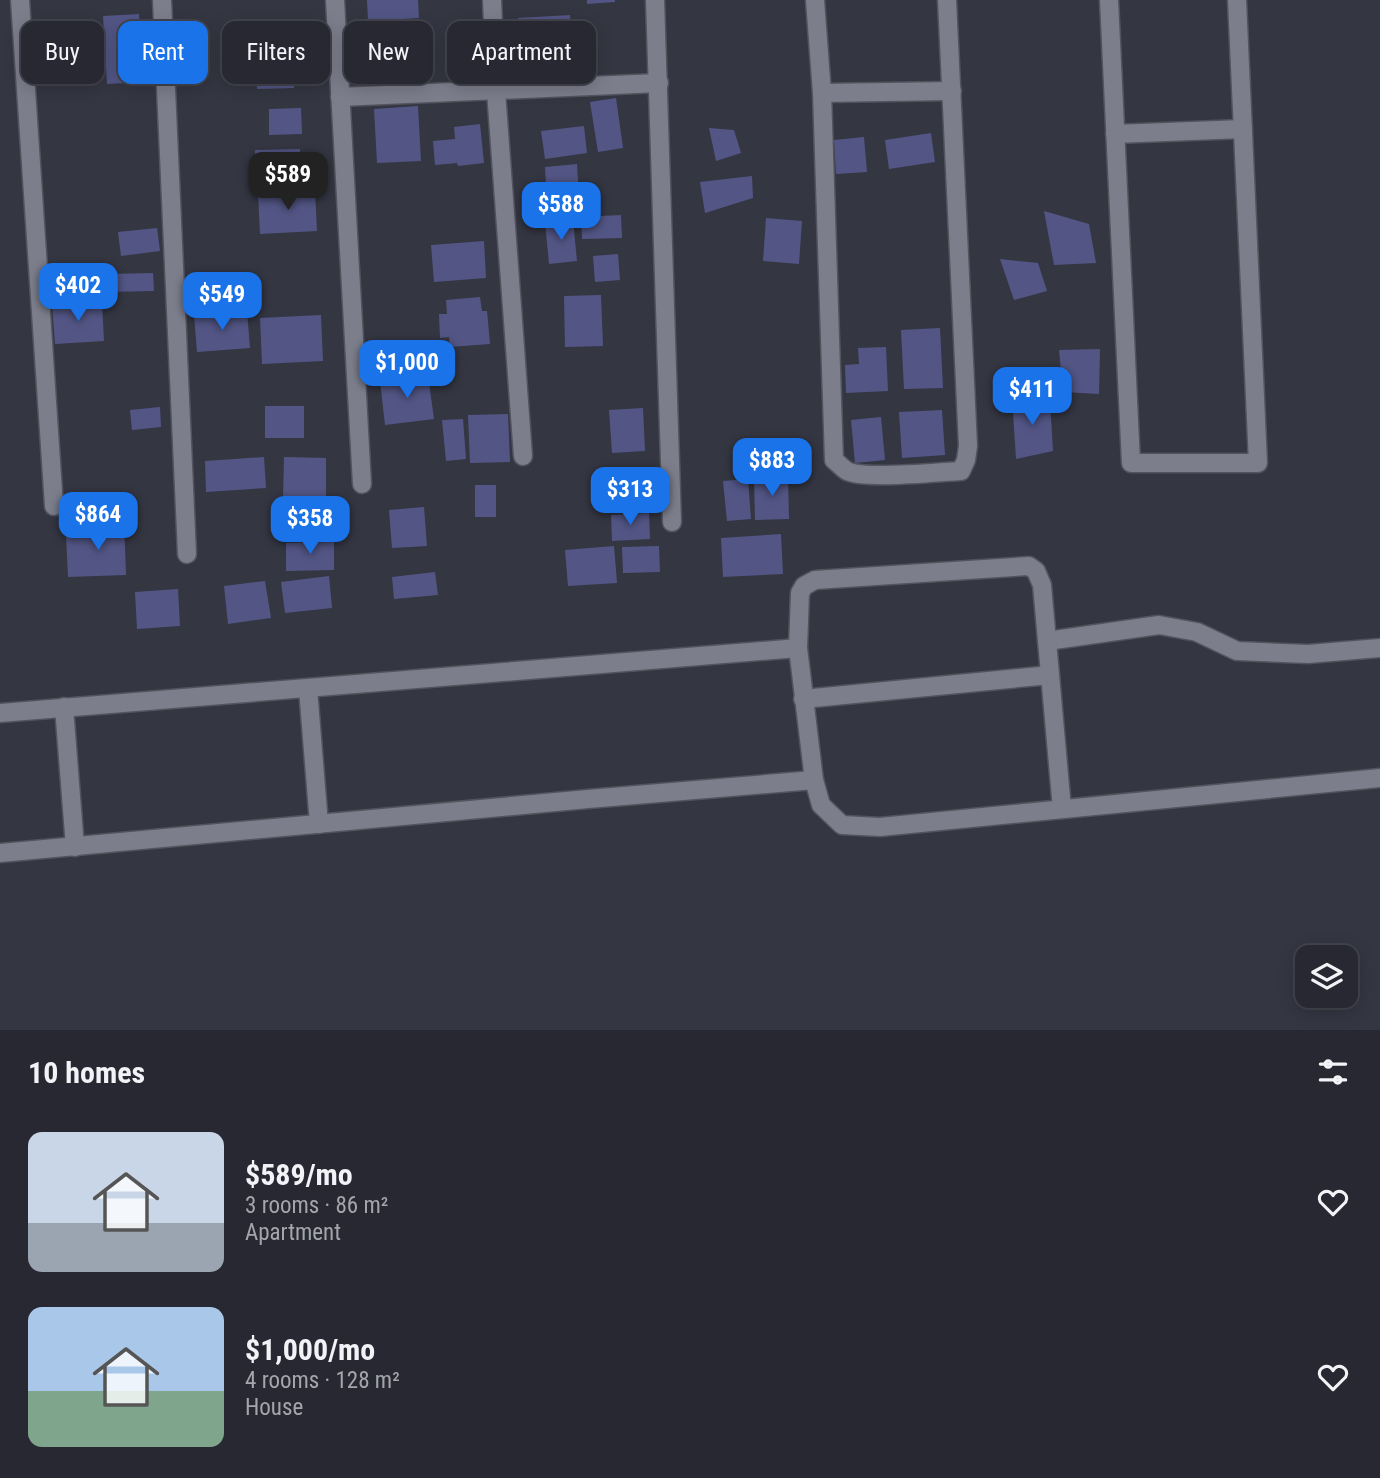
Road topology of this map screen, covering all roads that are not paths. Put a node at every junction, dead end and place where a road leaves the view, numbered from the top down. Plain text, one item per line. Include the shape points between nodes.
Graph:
1 (20, 0) edge
2 (162, 0) edge
3 (335, 0) edge
4 (492, 0) edge
5 (655, 0) edge
6 (815, 0) edge
7 (947, 0) edge
8 (1109, 0) edge
9 (1237, 0) edge
10 (659, 83) junction
11 (496, 91) junction
12 (953, 91) junction
13 (822, 93) junction
14 (340, 97) junction
15 (1243, 129) junction
16 (1115, 135) junction
17 (523, 456) dead end
18 (362, 484) dead end
19 (54, 506) dead end
20 (672, 522) dead end
21 (187, 554) dead end
22 (1047, 640) junction
23 (798, 648) junction
24 (1380, 648) edge
25 (1050, 676) junction
26 (308, 689) junction
27 (803, 699) junction
28 (64, 707) junction
29 (0, 713) edge
30 (1380, 778) edge
31 (814, 780) junction
32 (1062, 809) junction
33 (319, 824) junction
34 (75, 846) junction
35 (0, 853) edge

1 - 19 street
2 - 21 street
3 - 14 street
4 - 11 street
5 - 10 street
6 - 13 street
7 - 12 street
8 - 16 street
9 - 15 street
10 - 11 street
10 - 20 street
11 - 14 street
11 - 17 street
12 - 13 street
12 - 13 street via 967,460 961,471 912,475 848,472 834,460
14 - 18 street
15 - 16 street
15 - 16 street via 1258,463 1131,463
22 - 23 street via 1042,584 1036,571 1021,565 815,580 800,593
22 - 24 street via 1158,625 1197,632 1237,651 1308,654
22 - 25 street
23 - 26 street
23 - 27 street
25 - 27 street
25 - 32 street
26 - 28 street
26 - 33 street
27 - 31 street
28 - 29 street
28 - 34 street
30 - 32 street
31 - 32 street via 821,805 842,825 880,827
31 - 33 street
33 - 34 street
34 - 35 street

